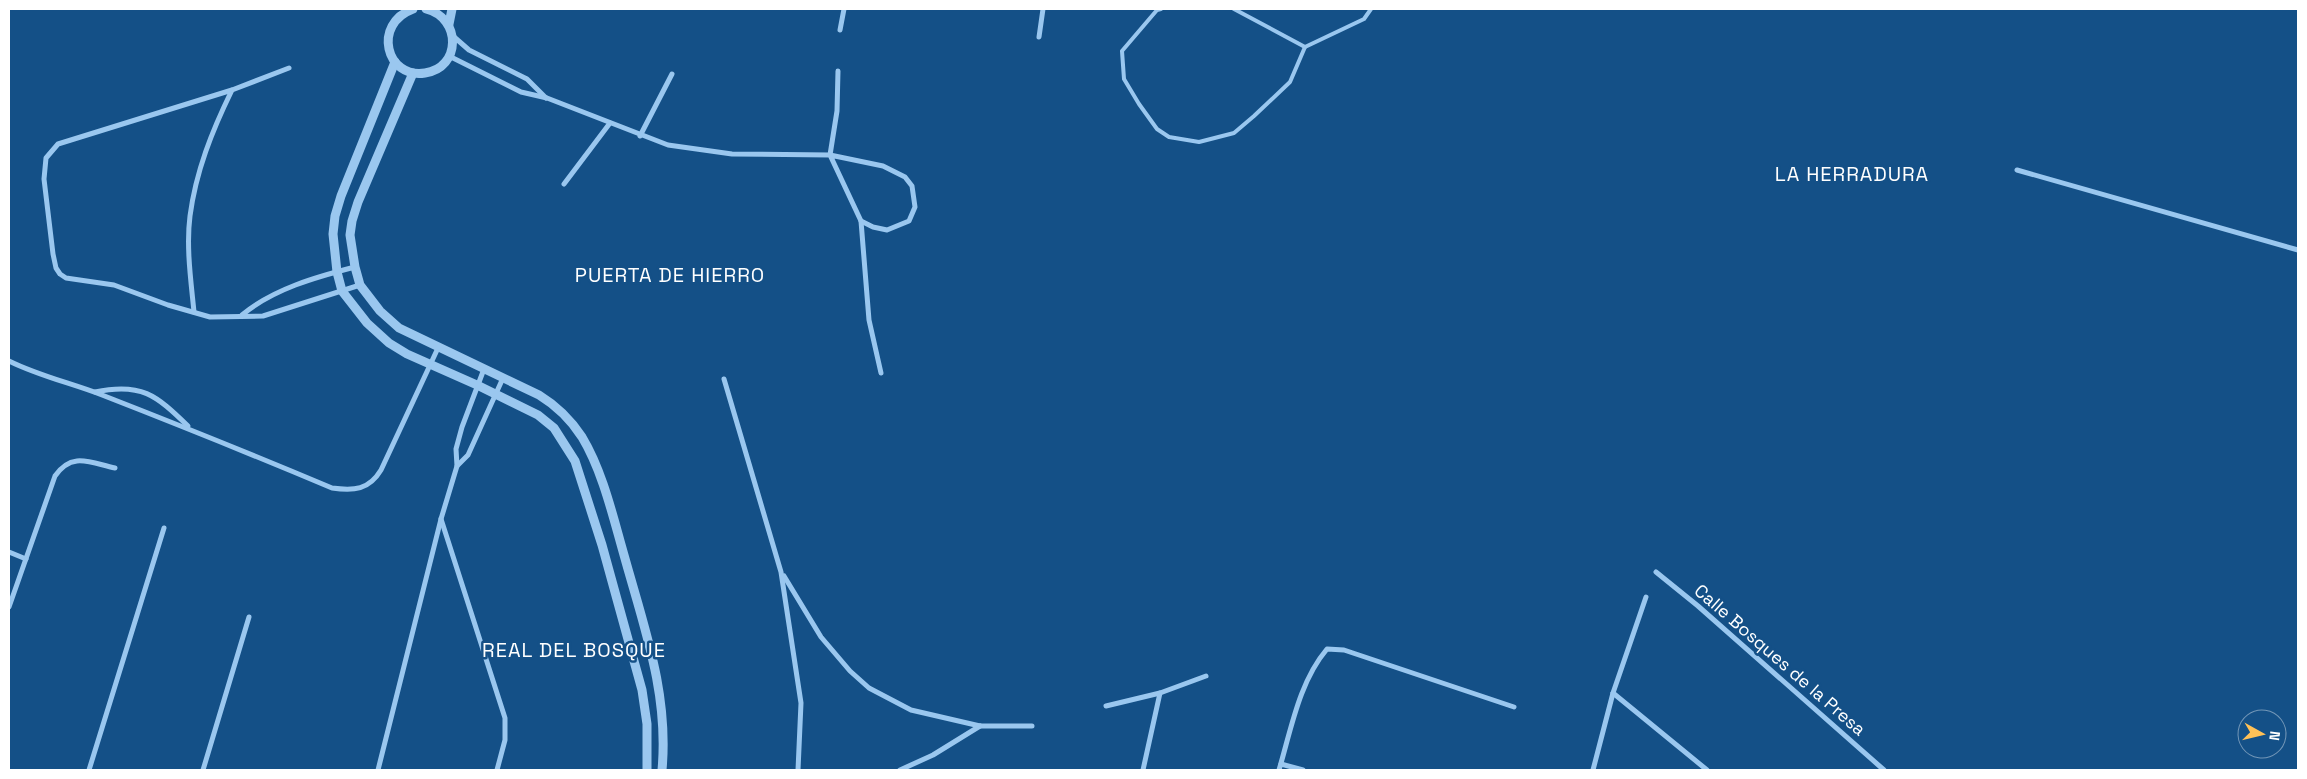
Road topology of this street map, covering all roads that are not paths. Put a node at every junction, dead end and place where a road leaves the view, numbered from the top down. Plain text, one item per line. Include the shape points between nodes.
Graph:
1 (413, 9) edge
2 (426, 9) edge
3 (452, 9) edge
4 (844, 9) edge
5 (1043, 9) edge
6 (1161, 9) edge
7 (1234, 9) edge
8 (1371, 9) edge
9 (449, 24) junction
10 (840, 30) dead end
11 (453, 36) junction
12 (1039, 37) dead end
13 (1305, 47) junction
14 (449, 56) junction
15 (395, 62) junction
16 (289, 68) dead end
17 (838, 71) dead end
18 (413, 73) junction
19 (672, 74) dead end
20 (232, 90) junction
21 (547, 98) junction
22 (610, 123) junction
23 (640, 136) junction
24 (830, 155) junction
25 (2017, 170) dead end
26 (564, 184) dead end
27 (861, 221) junction
28 (2298, 250) edge
29 (354, 267) junction
30 (337, 272) junction
31 (360, 285) junction
32 (342, 291) junction
33 (194, 312) junction
34 (241, 315) junction
35 (438, 348) junction
36 (9, 361) edge
37 (430, 365) junction
38 (484, 370) junction
39 (881, 373) dead end
40 (503, 378) junction
41 (724, 379) dead end
42 (477, 385) junction
43 (94, 392) junction
44 (496, 394) junction
45 (190, 428) junction
46 (457, 466) junction
47 (115, 468) dead end
48 (441, 519) junction
49 (164, 528) dead end
50 (9, 552) edge
51 (26, 559) junction
52 (782, 572) junction
53 (1656, 572) dead end
54 (1646, 597) dead end
55 (9, 607) edge
56 (249, 617) dead end
57 (1206, 676) dead end
58 (1160, 693) junction
59 (1613, 693) junction
60 (1106, 706) dead end
61 (1514, 707) dead end
62 (980, 726) junction
63 (1032, 726) dead end
64 (1280, 767) edge
65 (647, 769) edge
66 (89, 770) edge
67 (204, 770) edge
68 (378, 770) edge
69 (498, 770) edge
70 (663, 770) edge
71 (798, 770) edge
72 (900, 770) edge
73 (1143, 770) edge
74 (1303, 770) edge
75 (1593, 770) edge
76 (1707, 770) edge
77 (1884, 770) edge

1 - 15 street via 400,16 390,29 388,40
2 - 9 street via 443,16
3 - 9 street
4 - 10 street
5 - 12 street
6 - 13 lane via 1122,51 1122,67 1124,79 1139,104 1157,129 1169,137 1199,142 1234,133 1290,82
7 - 13 lane
8 - 13 lane via 1364,19
9 - 11 street
11 - 14 street
11 - 21 street via 469,50 527,79
14 - 18 street via 434,70
14 - 21 street via 521,92
15 - 18 street
15 - 30 street via 337,209 333,234
16 - 20 street
17 - 24 street
18 - 29 street via 352,220 350,235
19 - 23 street
20 - 33 street via 211,132 199,169 190,218
20 - 33 street via 58,144 49,152 44,168 53,254 60,274 71,279 114,285
21 - 22 street
22 - 23 street
22 - 26 street
23 - 24 street via 668,145 732,154
24 - 27 street
24 - 27 street via 883,166 905,177 912,186 915,207 909,222 887,230
25 - 28 street
27 - 39 street via 869,320
29 - 30 street
29 - 31 street
30 - 32 street
30 - 34 street via 270,297
31 - 32 street
31 - 35 street via 399,328
32 - 34 street via 263,316
32 - 37 street via 367,323 389,343
33 - 34 street via 210,317
35 - 37 street
35 - 38 street
36 - 43 street via 48,378
37 - 42 street
37 - 45 street via 381,470 370,484 361,489 332,488
38 - 40 street
38 - 42 street
40 - 44 street
40 - 70 street via 555,404 582,438 598,473 656,671 664,727
41 - 52 street
42 - 44 street
42 - 46 street via 456,449
43 - 45 street
43 - 45 street via 124,388 145,392 171,409
44 - 46 street via 468,455
44 - 65 street via 538,415 554,428 575,461 642,690 647,724
46 - 48 street
47 - 51 street via 76,460 62,466 55,476
48 - 68 street
48 - 69 street via 505,718 505,740
49 - 66 street
50 - 51 street
51 - 55 street
52 - 62 street via 822,637 869,688 911,710
52 - 71 street via 801,703
53 - 77 street, Calle Bosques de la Presa
54 - 59 street
56 - 67 street
57 - 58 street
58 - 60 street
58 - 73 street
59 - 75 street
59 - 76 street
61 - 64 street via 1344,650 1327,650 1304,687
62 - 63 street
62 - 72 street via 933,755
64 - 74 street
65 - 70 street

